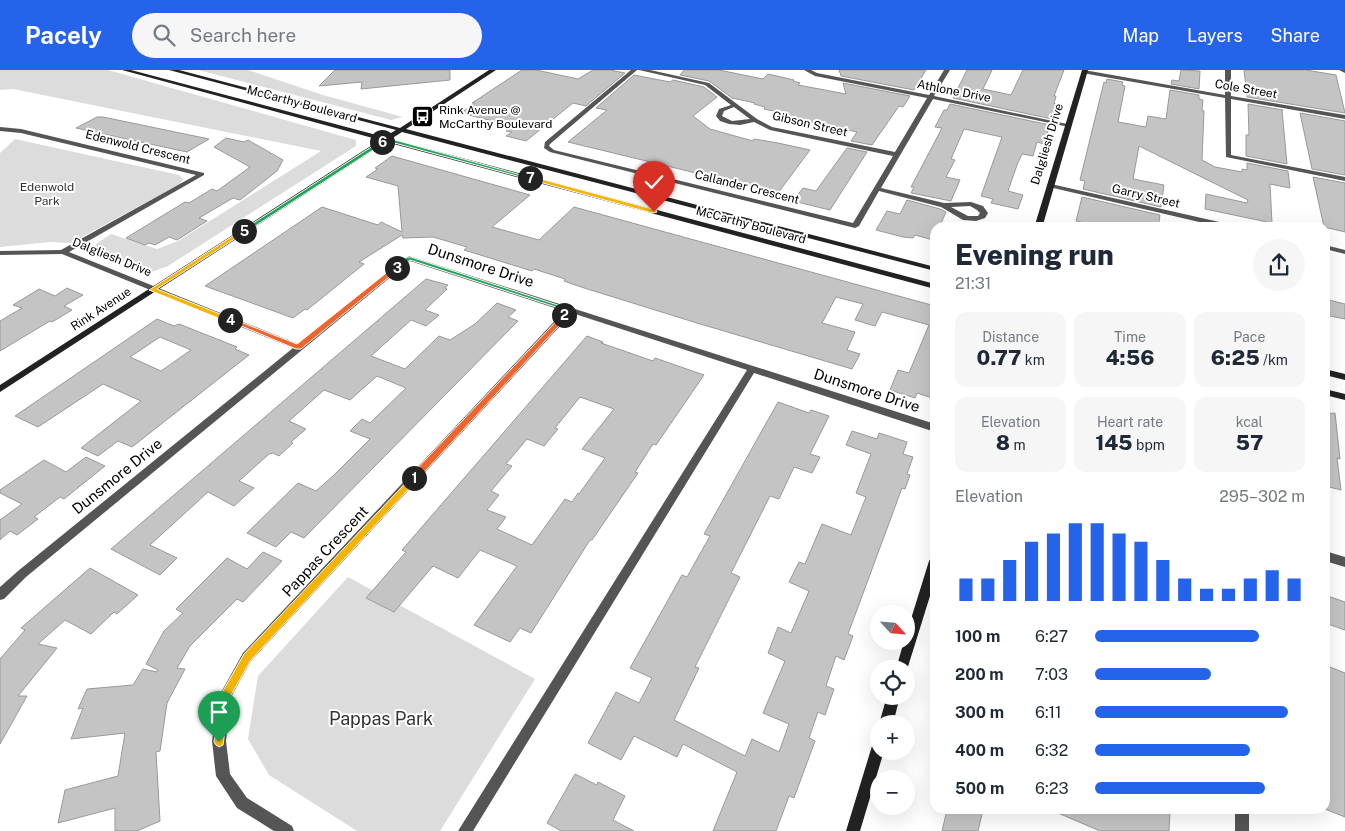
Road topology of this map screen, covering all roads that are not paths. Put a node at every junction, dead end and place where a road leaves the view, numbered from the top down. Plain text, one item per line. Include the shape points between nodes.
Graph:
1 (125, 70) edge
2 (172, 70) edge
3 (493, 70) edge
4 (634, 70) edge
5 (642, 70) edge
6 (808, 70) edge
7 (947, 70) edge
8 (1228, 70) edge
9 (1085, 71) edge
10 (816, 72) edge
11 (1228, 97) junction
12 (931, 98) junction
13 (735, 105) junction
14 (1345, 117) edge
15 (755, 120) junction
16 (1069, 125) junction
17 (0, 129) edge
18 (401, 129) junction
19 (386, 139) junction
20 (898, 156) junction
21 (1345, 179) edge
22 (1050, 186) junction
23 (878, 189) junction
24 (944, 205) dead end
25 (1040, 222) edge
26 (1210, 222) edge
27 (1330, 248) edge
28 (63, 252) junction
29 (1345, 252) edge
30 (0, 253) edge
31 (930, 268) edge
32 (930, 286) edge
33 (152, 290) junction
34 (570, 310) junction
35 (298, 347) junction
36 (752, 369) junction
37 (1330, 373) edge
38 (1345, 377) edge
39 (0, 389) edge
40 (1330, 393) edge
41 (1345, 397) edge
42 (930, 426) edge
43 (1330, 558) edge
44 (1345, 562) edge
45 (930, 577) edge
46 (0, 595) edge
47 (905, 660) edge
48 (875, 760) edge
49 (1242, 814) edge
50 (287, 831) edge
51 (464, 831) edge
52 (853, 831) edge
53 (1242, 831) edge

1 - 19 main road, McCarthy Boulevard
2 - 18 main road, McCarthy Boulevard
3 - 18 main road, Rink Avenue
4 - 23 street, Callander Crescent via 546,143 546,147 855,226
5 - 13 street, Gibson Street via 707,84
6 - 10 street, Athlone Drive
7 - 12 street, Callander Crescent
8 - 11 street
9 - 11 street, Cole Street
9 - 16 main road, Dalgliesh Drive
10 - 12 street, Athlone Drive
11 - 14 street, Cole Street
11 - 21 street via 1228,156
12 - 16 street, Athlone Drive
12 - 20 street, Callander Crescent
13 - 15 street, Gibson Street
13 - 15 street via 721,110 719,116 723,121 743,124
15 - 20 street, Gibson Street via 770,128
16 - 22 main road, Dalgliesh Drive
17 - 28 street, Edenwold Crescent via 21,131 202,174
18 - 19 main road, Rink Avenue
18 - 31 main road, McCarthy Boulevard
19 - 32 main road, McCarthy Boulevard
19 - 33 main road, Rink Avenue
20 - 23 street, Callander Crescent
22 - 25 main road, Dalgliesh Drive
22 - 26 street, Garry Street
23 - 24 street
27 - 29 street
28 - 30 street, Dalgliesh Drive
28 - 33 street, Dalgliesh Drive
33 - 35 street, Dalgliesh Drive
33 - 39 main road, Rink Avenue
34 - 35 street, Dunsmore Drive via 409,258
34 - 36 street, Dunsmore Drive
34 - 50 street, Pappas Crescent via 247,657 225,696 219,742 223,776 242,803
35 - 46 street, Dunsmore Drive
36 - 42 street, Dunsmore Drive
36 - 51 street
37 - 38 main road
40 - 41 main road
43 - 44 street
45 - 47 main road
48 - 52 main road
49 - 53 street

